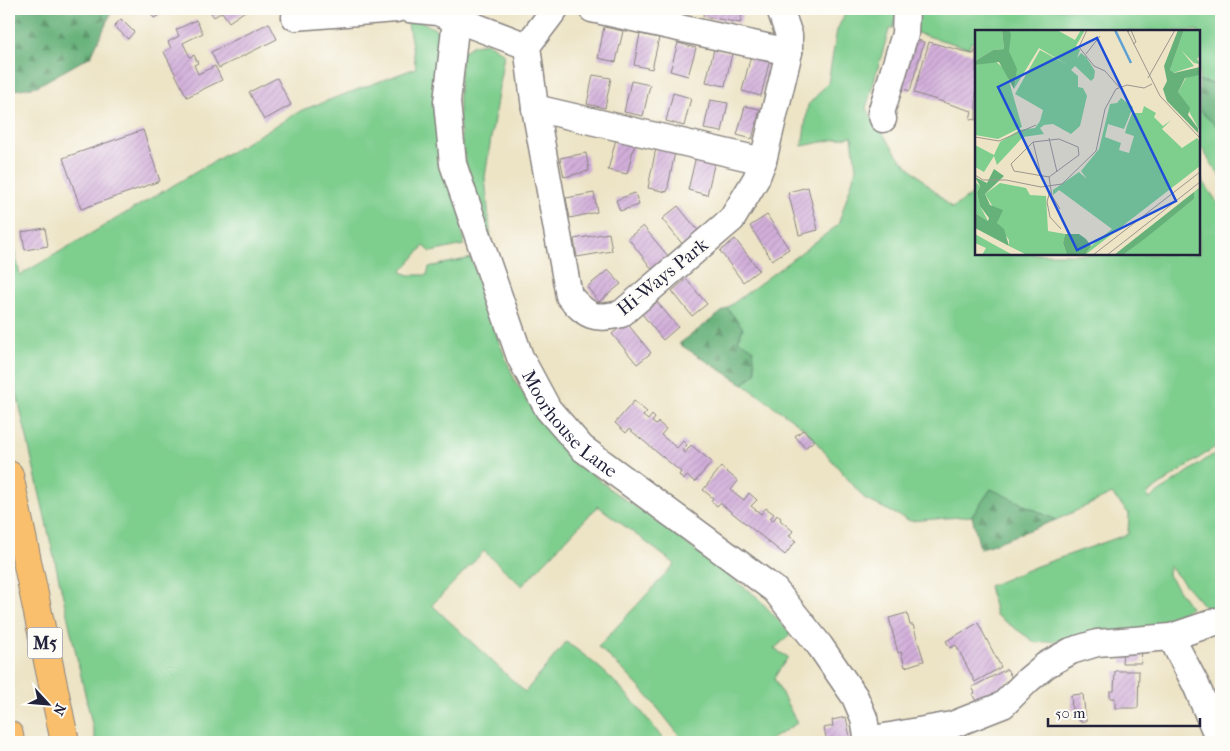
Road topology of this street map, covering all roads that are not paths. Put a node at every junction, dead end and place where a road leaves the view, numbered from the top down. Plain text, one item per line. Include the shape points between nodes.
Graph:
1 (396, 9) edge
2 (409, 9) edge
3 (555, 9) edge
4 (592, 9) edge
5 (780, 9) edge
6 (906, 9) edge
7 (447, 12) edge
8 (296, 17) dead end
9 (527, 46) junction
10 (789, 52) junction
11 (535, 108) junction
12 (884, 119) dead end
13 (763, 161) junction
14 (9, 475) edge
15 (1221, 620) edge
16 (1171, 637) junction
17 (9, 735) edge
18 (868, 741) edge
19 (10, 742) edge
20 (65, 742) edge
21 (1220, 742) edge

1 - 8 street
2 - 7 street
3 - 9 street
4 - 10 street
5 - 10 street, Hi-Ways Park via 789,35
6 - 12 street via 905,34 881,113
7 - 9 street
7 - 18 street, Moorhouse Lane via 446,102 453,164 520,357 548,409 582,448 775,590 820,646 855,697 864,718
9 - 11 street, Hi-Ways Park
10 - 13 street, Hi-Ways Park
11 - 13 street
11 - 13 street, Hi-Ways Park via 569,296 583,311 600,318 621,314 732,219
14 - 20 highway, M5
15 - 16 street
16 - 18 street via 1098,643 1071,652 1028,680 1003,705 952,725
16 - 21 street
17 - 19 highway

